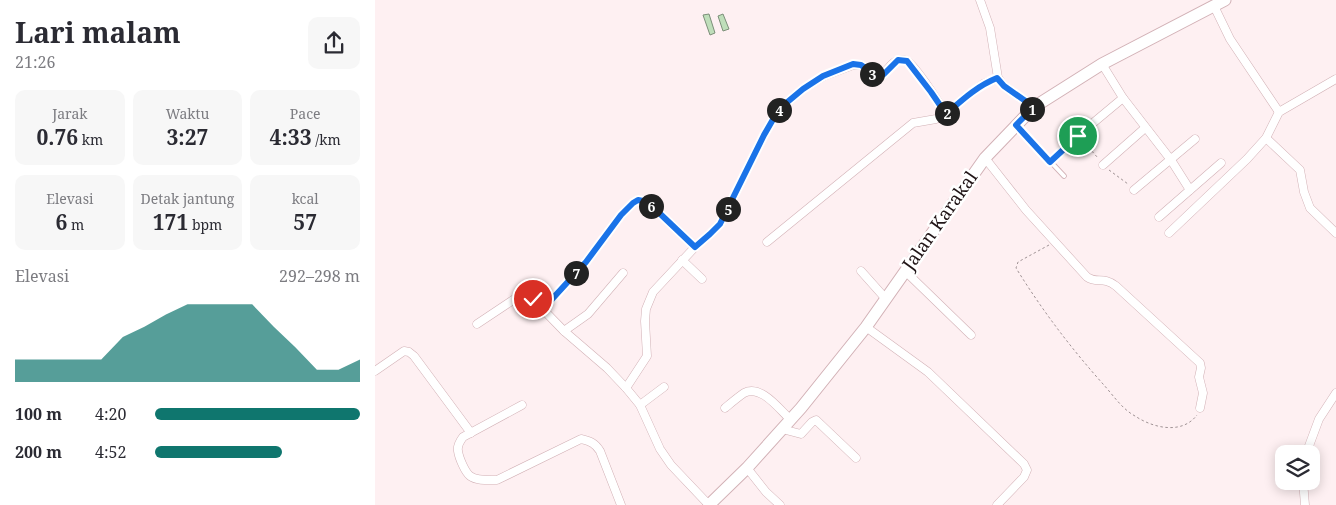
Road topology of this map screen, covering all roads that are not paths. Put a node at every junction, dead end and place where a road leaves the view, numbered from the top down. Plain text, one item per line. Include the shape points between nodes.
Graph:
1 (980, 0) edge
2 (1225, 0) edge
3 (1214, 6) junction
4 (1102, 64) junction
5 (997, 78) junction
6 (1336, 79) edge
7 (1123, 98) junction
8 (1034, 107) junction
9 (1279, 112) junction
10 (946, 114) junction
11 (1016, 125) junction
12 (1145, 128) junction
13 (1067, 129) dead end
14 (1077, 137) junction
15 (1266, 138) junction
16 (1195, 140) dead end
17 (985, 158) junction
18 (1171, 160) junction
19 (1050, 162) junction
20 (1221, 162) dead end
21 (1103, 164) road end
22 (1064, 176) dead end
23 (1134, 190) road end
24 (1190, 190) junction
25 (1159, 217) dead end
26 (1169, 233) dead end
27 (1336, 234) edge
28 (767, 242) dead end
29 (695, 247) junction
30 (682, 260) junction
31 (861, 271) dead end
32 (905, 271) junction
33 (623, 273) dead end
34 (702, 279) dead end
35 (886, 299) junction
36 (543, 309) junction
37 (477, 324) dead end
38 (866, 327) junction
39 (564, 331) junction
40 (971, 335) dead end
41 (375, 371) edge
42 (664, 387) dead end
43 (626, 388) junction
44 (1336, 393) edge
45 (521, 405) dead end
46 (640, 405) junction
47 (725, 408) dead end
48 (1200, 408) road end
49 (790, 419) junction
50 (782, 429) junction
51 (471, 433) junction
52 (1309, 445) edge
53 (856, 458) dead end
54 (747, 468) junction
55 (1304, 490) edge
56 (621, 505) edge
57 (709, 505) edge
58 (781, 505) edge
59 (997, 505) edge
60 (1305, 505) edge

1 - 5 street via 990,28
2 - 3 main road, Jalan Karakal
3 - 4 main road, Jalan Karakal
3 - 9 street via 1230,39
4 - 7 street
4 - 8 main road, Jalan Karakal
5 - 8 street
5 - 10 street via 983,84
6 - 9 street
7 - 12 street
7 - 14 street
8 - 11 main road, Jalan Karakal
9 - 15 street
10 - 28 street via 913,123
10 - 29 street via 907,61 898,60 878,77 858,64 823,76 779,109 720,224
11 - 17 main road, Jalan Karakal
11 - 19 lane
12 - 18 street
12 - 21 street
13 - 14 lane
14 - 19 lane
15 - 26 street
15 - 27 street via 1300,170 1310,208
16 - 18 street
17 - 32 main road, Jalan Karakal
17 - 48 street via 1026,210 1090,280 1110,281 1200,363 1203,393
18 - 23 street
18 - 24 street
19 - 22 lane
20 - 24 street
24 - 25 street
29 - 30 street
29 - 36 street via 654,208 638,200 621,215 586,262
30 - 34 street
30 - 43 street via 653,292 645,321 647,356
31 - 35 street
32 - 35 main road, Jalan Karakal
32 - 40 street
33 - 39 street via 588,314
35 - 38 main road, Jalan Karakal
36 - 37 street via 524,294
36 - 39 street
38 - 49 main road, Jalan Karakal
38 - 59 street via 928,372 1024,464 1027,470 1024,477
39 - 43 street
41 - 51 street via 404,351 409,352
42 - 46 street
43 - 46 street
44 - 52 street via 1319,419
45 - 51 street
46 - 57 street via 671,465
47 - 49 street via 745,393 759,392
49 - 50 main road, Jalan Karakal
50 - 53 street via 801,434 816,420
50 - 54 main road, Jalan Karakal
51 - 56 street via 460,441 457,451 466,472 487,480 497,480 581,439 590,441 600,451
54 - 57 main road, Jalan Karakal
54 - 58 street
55 - 60 street

